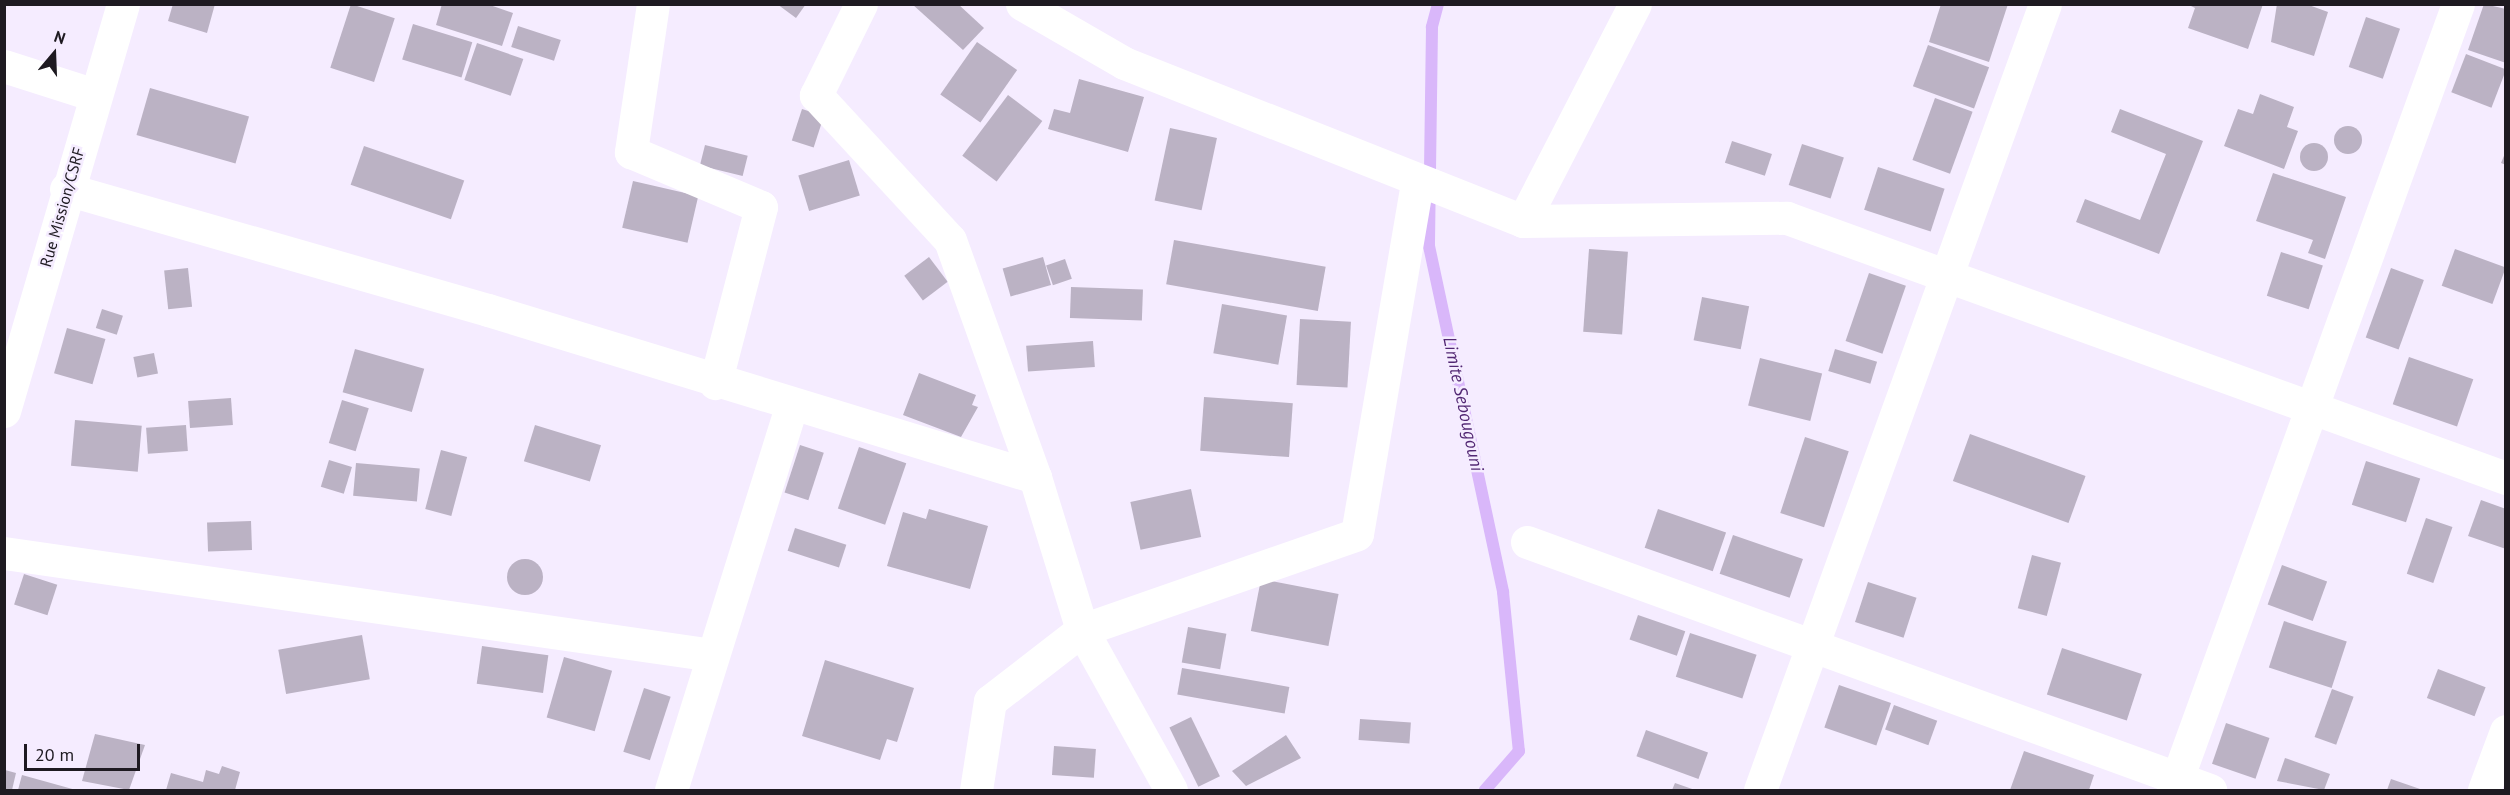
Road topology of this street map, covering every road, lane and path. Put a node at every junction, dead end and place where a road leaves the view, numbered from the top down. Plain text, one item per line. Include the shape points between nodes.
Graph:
1 (123, 4) edge
2 (653, 4) edge
3 (861, 4) edge
4 (1022, 4) edge
5 (1635, 4) edge
6 (2045, 4) edge
7 (2458, 4) edge
8 (4, 66) edge
9 (94, 95) junction
10 (1417, 182) junction
11 (66, 189) junction
12 (1523, 221) junction
13 (1947, 276) junction
14 (715, 383) junction
15 (791, 407) junction
16 (2312, 408) junction
17 (4, 411) edge
18 (1035, 477) junction
19 (2505, 478) edge
20 (1527, 542) dead end
21 (4, 553) edge
22 (1082, 630) junction
23 (1813, 646) junction
24 (713, 655) junction
25 (2505, 731) edge
26 (2175, 784) edge
27 (671, 790) edge
28 (976, 790) edge
29 (1171, 790) edge
30 (1760, 790) edge
31 (2210, 790) edge
32 (2484, 790) edge

1 - 9 street, Rue Mission/CSRF
2 - 14 street via 631,152 761,207
3 - 18 street via 816,95 950,240
4 - 10 street via 1124,63
5 - 12 street
6 - 13 street
7 - 16 street
8 - 9 street
9 - 11 street, Rue Mission/CSRF
10 - 12 street
10 - 22 street via 1357,534
11 - 14 street via 488,310
11 - 17 street, Rue Mission/CSRF
12 - 13 street via 1787,218
13 - 16 street
13 - 23 street
14 - 15 street
15 - 18 street
15 - 24 street
16 - 19 street
16 - 26 street
18 - 22 street
20 - 23 street
21 - 24 street
22 - 28 street via 990,701
22 - 29 street
23 - 26 street
23 - 30 street
24 - 27 street
25 - 32 street
26 - 31 street

